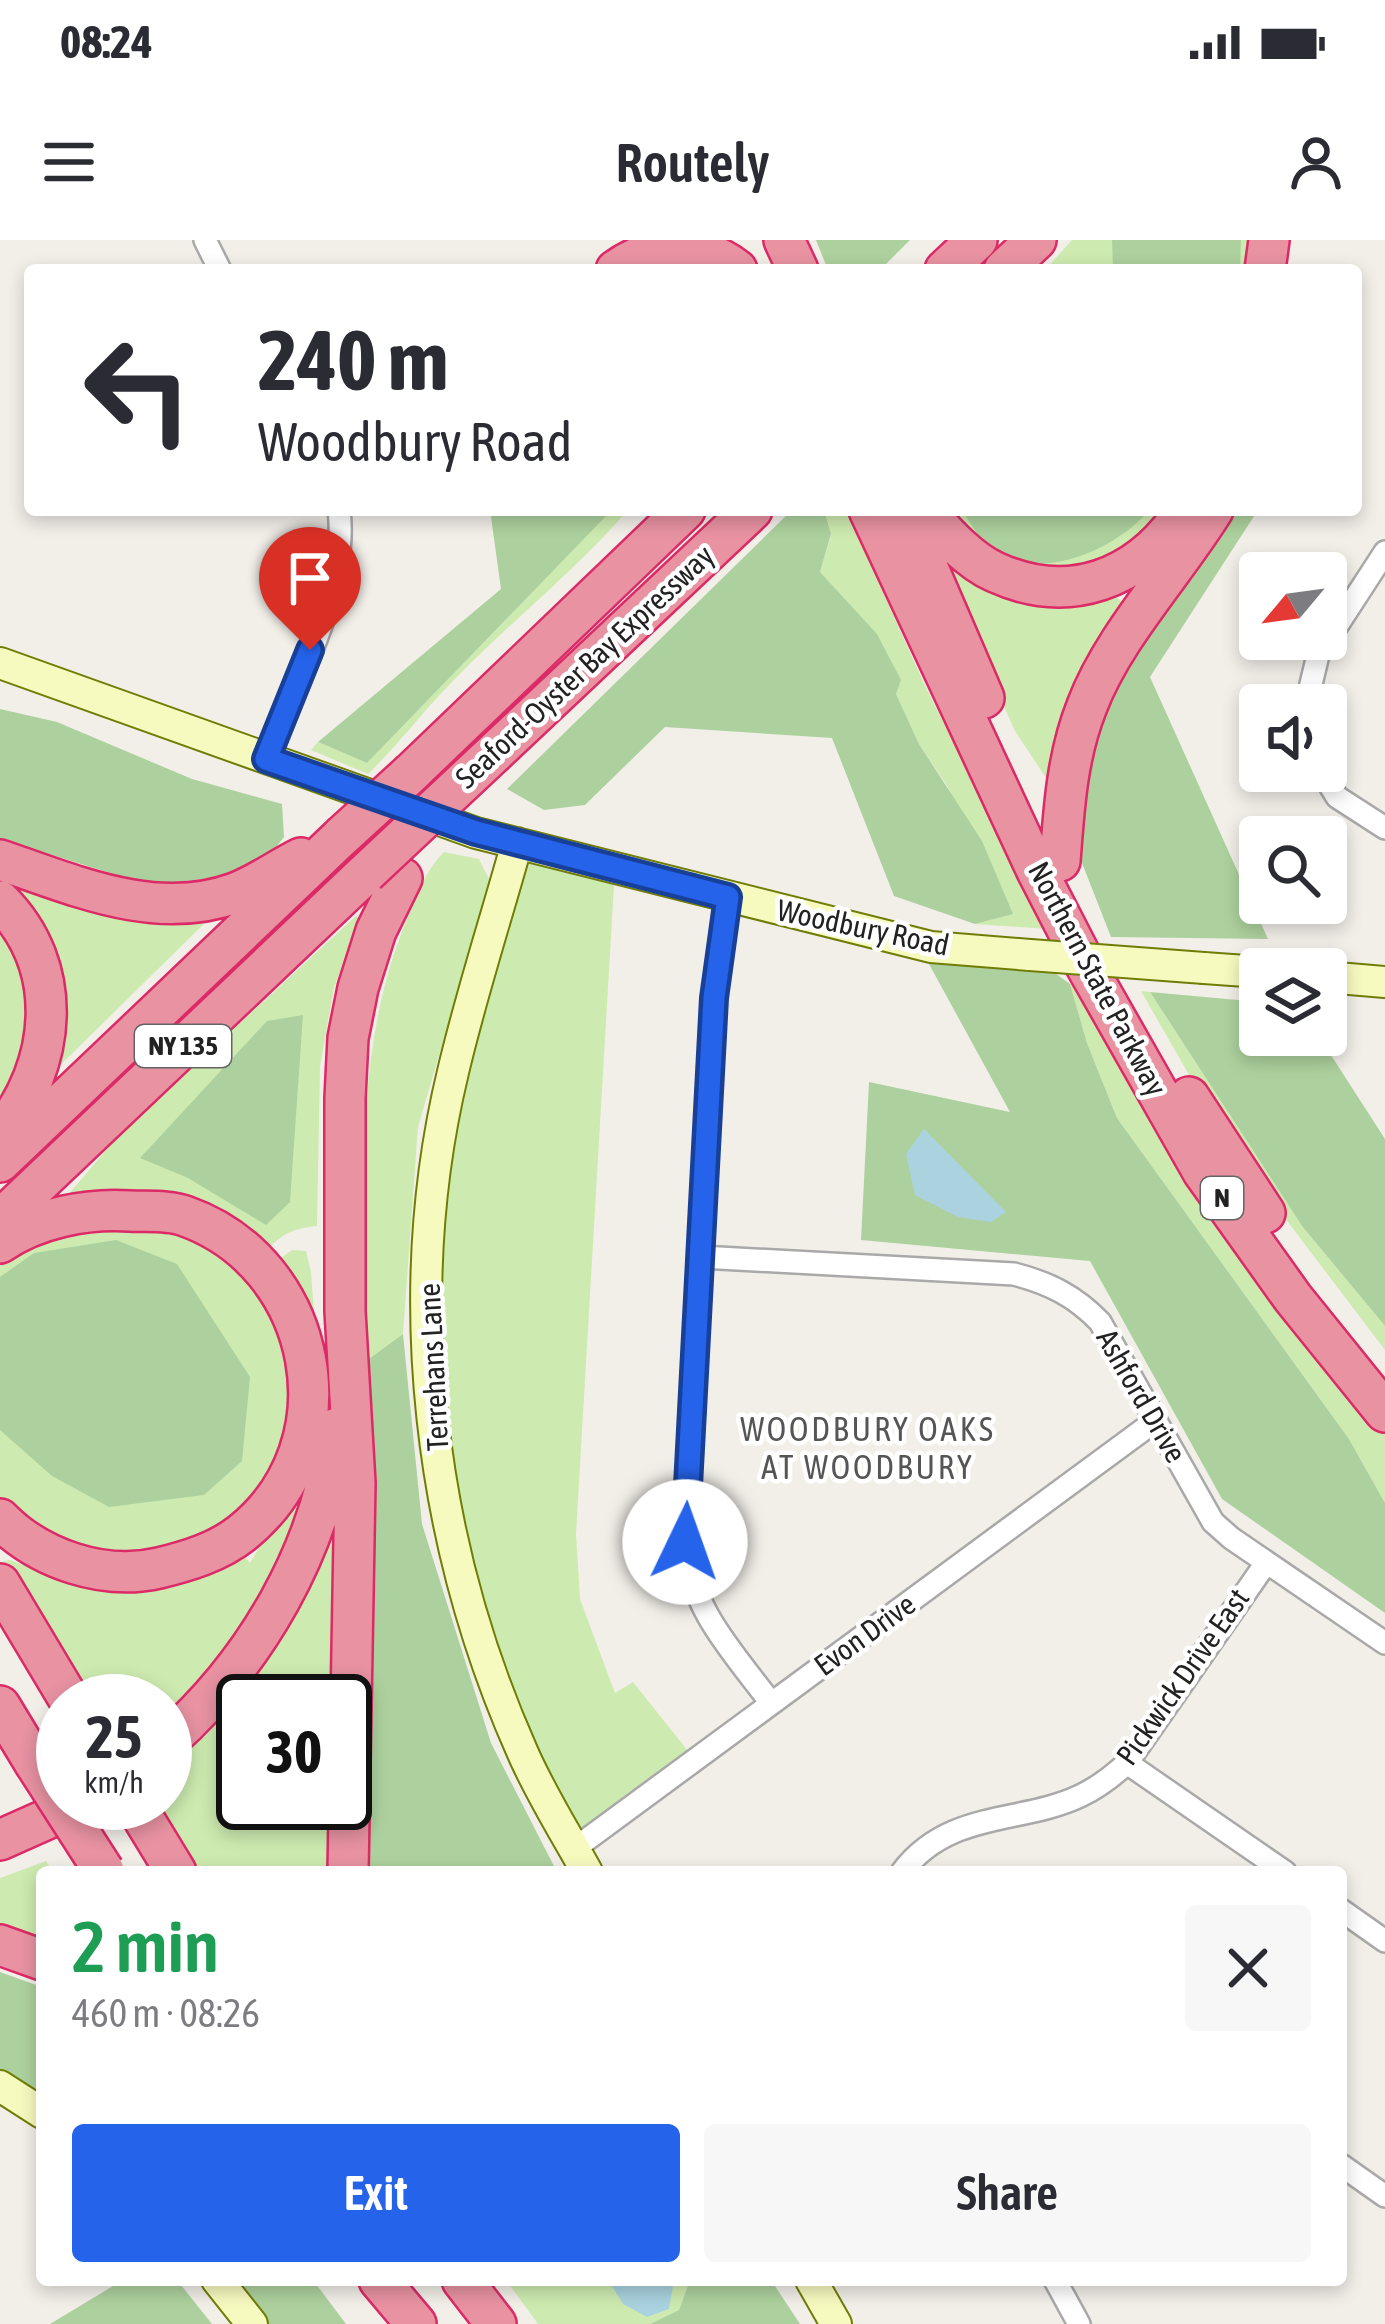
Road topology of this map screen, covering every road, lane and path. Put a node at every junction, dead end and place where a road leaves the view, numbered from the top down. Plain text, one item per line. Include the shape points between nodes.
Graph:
1 (960, 240) edge
2 (977, 240) edge
3 (1036, 240) edge
4 (626, 264) edge
5 (727, 264) edge
6 (938, 264) edge
7 (952, 264) edge
8 (1010, 264) edge
9 (340, 516) edge
10 (679, 516) edge
11 (746, 516) edge
12 (872, 516) edge
13 (906, 516) edge
14 (929, 516) edge
15 (1181, 516) edge
16 (1209, 516) edge
17 (1385, 552) edge
18 (0, 663) edge
19 (1311, 684) edge
20 (266, 759) junction
21 (1334, 792) edge
22 (1385, 828) edge
23 (342, 836) junction
24 (518, 843) junction
25 (0, 860) edge
26 (1060, 861) junction
27 (384, 876) junction
28 (728, 897) junction
29 (0, 901) edge
30 (1239, 970) edge
31 (1347, 979) edge
32 (1385, 982) edge
33 (0, 1134) edge
34 (0, 1162) edge
35 (0, 1220) edge
36 (0, 1243) edge
37 (701, 1257) junction
38 (346, 1311) junction
39 (1385, 1370) edge
40 (1385, 1412) edge
41 (1155, 1420) junction
42 (0, 1519) edge
43 (1266, 1563) junction
44 (0, 1584) edge
45 (1385, 1643) edge
46 (54, 1674) edge
47 (771, 1703) junction
48 (0, 1706) edge
49 (192, 1714) edge
50 (1127, 1763) junction
51 (36, 1824) edge
52 (151, 1830) edge
53 (0, 1840) edge
54 (580, 1860) edge
55 (100, 1866) edge
56 (172, 1866) edge
57 (348, 1866) edge
58 (908, 1866) edge
59 (1276, 1866) edge
60 (1347, 1914) edge
61 (1385, 1940) edge
62 (0, 1945) edge
63 (36, 1958) edge
64 (0, 2086) edge
65 (36, 2109) edge
66 (1347, 2169) edge
67 (1385, 2196) edge
68 (223, 2286) edge
69 (384, 2286) edge
70 (398, 2286) edge
71 (467, 2286) edge
72 (815, 2286) edge
73 (1058, 2286) edge
74 (252, 2324) edge
75 (416, 2324) edge
76 (426, 2324) edge
77 (496, 2324) edge
78 (836, 2324) edge
79 (1079, 2324) edge

1 - 6 highway
2 - 7 highway
3 - 8 highway
4 - 5 highway via 677,248
9 - 20 street via 334,584
10 - 23 highway, Seaford-Oyster Bay Expressway / NY 135, bridge
11 - 27 highway, Seaford-Oyster Bay Expressway
12 - 40 highway, Northern State Parkway / N via 1037,871 1191,1151
13 - 26 highway, Northern State Parkway / N
14 - 15 highway via 991,570 1066,587 1135,566
16 - 26 highway via 1088,702 1065,785
17 - 19 street via 1318,655
18 - 20 main road, Woodbury Road
20 - 24 main road, Woodbury Road
21 - 22 street
23 - 25 highway via 235,893 188,903 91,891
23 - 34 highway, Seaford-Oyster Bay Expressway / NY 135
24 - 28 main road, Woodbury Road
24 - 54 main road, Terrehans Lane via 452,1072 437,1160 430,1388 451,1539 484,1656 523,1754
26 - 39 highway, Northern State Parkway / N via 1195,1107 1286,1245
27 - 35 highway, NY 135
27 - 38 highway via 348,1037
28 - 30 main road, Woodbury Road, bridge via 932,947
28 - 37 street via 714,998
29 - 33 highway via 41,964 49,1019 38,1073
31 - 32 main road
36 - 42 highway via 42,1223 108,1209 182,1214 225,1236 268,1271 292,1312 308,1360 309,1407 298,1457 274,1499 241,1534 194,1560 144,1572 95,1569 46,1553
37 - 41 street, Ashford Drive via 986,1271 1047,1283 1100,1322
37 - 47 street via 687,1561 706,1616
38 - 49 highway via 334,1450 302,1557 234,1669
38 - 57 highway via 355,1483
41 - 43 street, Ashford Drive via 1213,1522
41 - 47 street, Evon Drive
43 - 45 street, Ashford Drive
43 - 50 street, Pickwick Drive East
44 - 46 highway
47 - 54 street, Evon Drive
48 - 55 highway, bridge
50 - 58 street, Pickwick Drive East via 1079,1796 960,1829
50 - 59 street
51 - 53 highway
52 - 56 highway
60 - 61 street
62 - 63 highway
64 - 65 main road
66 - 67 street
68 - 74 main road
69 - 75 highway
70 - 76 highway
71 - 77 highway
72 - 78 main road
73 - 79 street

